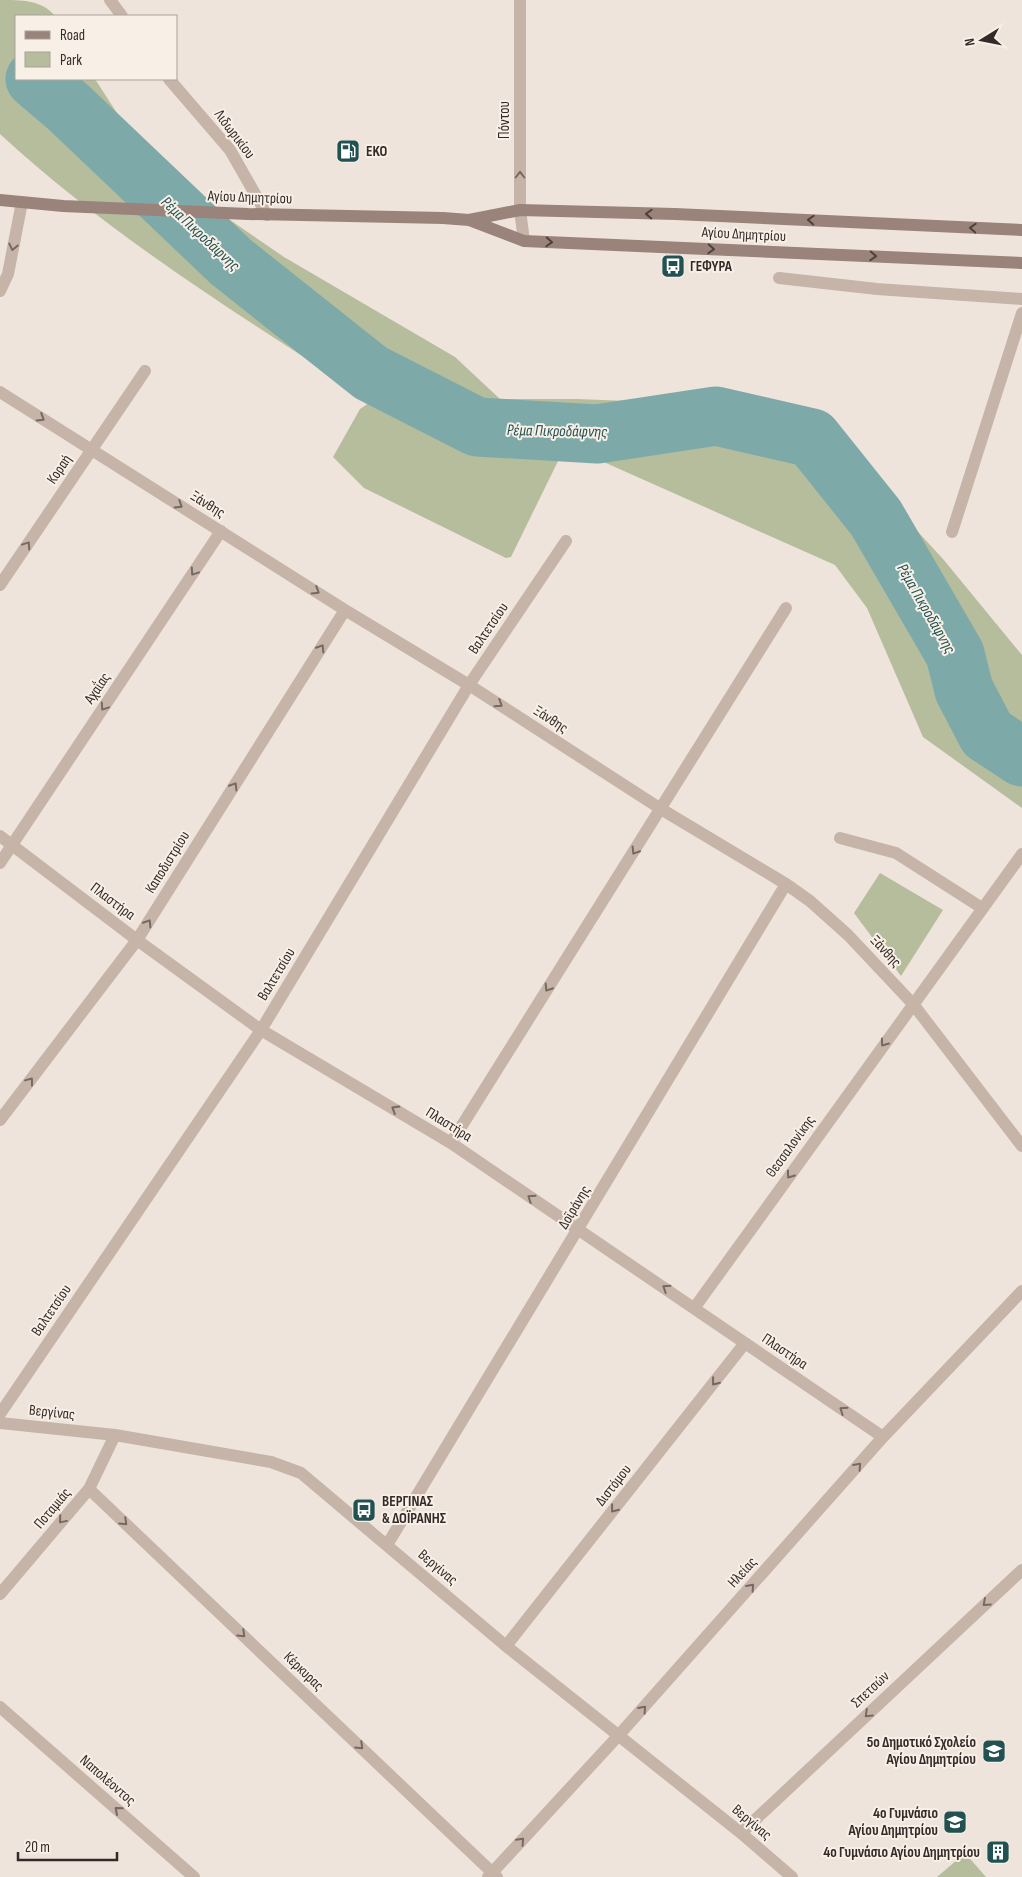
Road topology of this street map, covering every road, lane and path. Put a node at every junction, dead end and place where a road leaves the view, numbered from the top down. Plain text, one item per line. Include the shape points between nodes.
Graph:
1 (110, 0) edge
2 (520, 0) edge
3 (121, 15) edge
4 (170, 80) edge
5 (0, 200) edge
6 (22, 202) junction
7 (520, 210) junction
8 (267, 215) junction
9 (469, 220) junction
10 (1022, 230) edge
11 (524, 240) junction
12 (1022, 263) edge
13 (779, 278) dead end
14 (0, 291) edge
15 (1022, 299) edge
16 (1022, 314) edge
17 (145, 371) dead end
18 (0, 392) edge
19 (92, 450) junction
20 (221, 531) junction
21 (952, 532) dead end
22 (566, 541) dead end
23 (0, 585) edge
24 (786, 608) dead end
25 (345, 610) junction
26 (469, 685) junction
27 (661, 810) junction
28 (0, 836) edge
29 (840, 838) dead end
30 (12, 844) junction
31 (1022, 854) edge
32 (0, 863) edge
33 (786, 884) junction
34 (982, 908) junction
35 (137, 940) junction
36 (913, 1004) junction
37 (261, 1030) junction
38 (0, 1120) edge
39 (451, 1143) junction
40 (1022, 1146) edge
41 (579, 1230) junction
42 (1022, 1291) edge
43 (695, 1308) junction
44 (745, 1343) junction
45 (0, 1414) edge
46 (0, 1423) edge
47 (115, 1435) junction
48 (883, 1437) junction
49 (89, 1489) junction
50 (387, 1545) junction
51 (1022, 1570) edge
52 (0, 1594) edge
53 (506, 1646) junction
54 (0, 1707) edge
55 (619, 1735) junction
56 (741, 1833) junction
57 (492, 1875) edge
58 (194, 1877) edge
59 (792, 1877) edge

1 - 3 street
7 -> 2 street, Πόντου
4 - 8 street, Λιδωρικίου via 230,150
5 - 6 main road, Αγίου Δημητρίου
6 - 8 main road, Αγίου Δημητρίου
6 -> 14 street via 8,274
7 - 9 main road, Αγίου Δημητρίου
10 -> 7 main road, Αγίου Δημητρίου
7 - 11 street, Πόντου
8 - 9 main road, Αγίου Δημητρίου
9 - 11 main road, Αγίου Δημητρίου
11 -> 12 main road, Αγίου Δημητρίου
13 - 15 street
16 - 21 street
17 - 19 street, Κοραή
18 -> 19 street, Ξάνθης
19 -> 20 street, Ξάνθης
23 -> 19 street, Κοραή
20 -> 25 street, Ξάνθης
20 -> 30 street, Αχαΐας
22 - 26 street, Βαλτετσίου
24 - 27 street
25 - 26 street, Ξάνθης
35 -> 25 street, Καποδιστρίου
26 -> 27 street, Ξάνθης
26 - 37 street, Βαλτετσίου
27 - 33 street, Ξάνθης
27 -> 39 street
28 - 30 street, Πλαστήρα
29 - 34 street via 896,853
30 - 32 street, Αχαΐας
30 - 35 street, Πλαστήρα
31 - 34 street, Θεσσαλονίκης
33 - 36 street, Ξάνθης via 848,935
33 - 41 street, Δοϊράνης
34 - 36 street, Θεσσαλονίκης
35 - 37 street, Πλαστήρα
38 -> 35 street, Καποδιστρίου
36 - 40 street, Ξάνθης
36 -> 43 street, Θεσσαλονίκης
39 -> 37 street, Πλαστήρα
37 - 45 street, Βαλτετσίου
41 -> 39 street, Πλαστήρα
43 -> 41 street, Πλαστήρα
41 - 50 street, Δοϊράνης
42 - 48 street, Ηλείας
43 - 44 street, Πλαστήρα
48 -> 44 street, Πλαστήρα
44 -> 53 street, Διστόμου
46 - 47 street, Βεργίνας
47 - 49 street, Ποταμιάς
47 - 50 street, Βεργίνας via 271,1462 301,1473
55 -> 48 street, Ηλείας
49 -> 52 street, Ποταμιάς
49 -> 57 street, Κέρκυρας
50 - 53 street, Βεργίνας
51 -> 56 street, Σπετσών
53 - 55 street, Βεργίνας
58 -> 54 street, Ναπολέοντος
55 - 56 street, Βεργίνας
57 -> 55 street, Ηλείας
56 - 59 street, Βεργίνας

